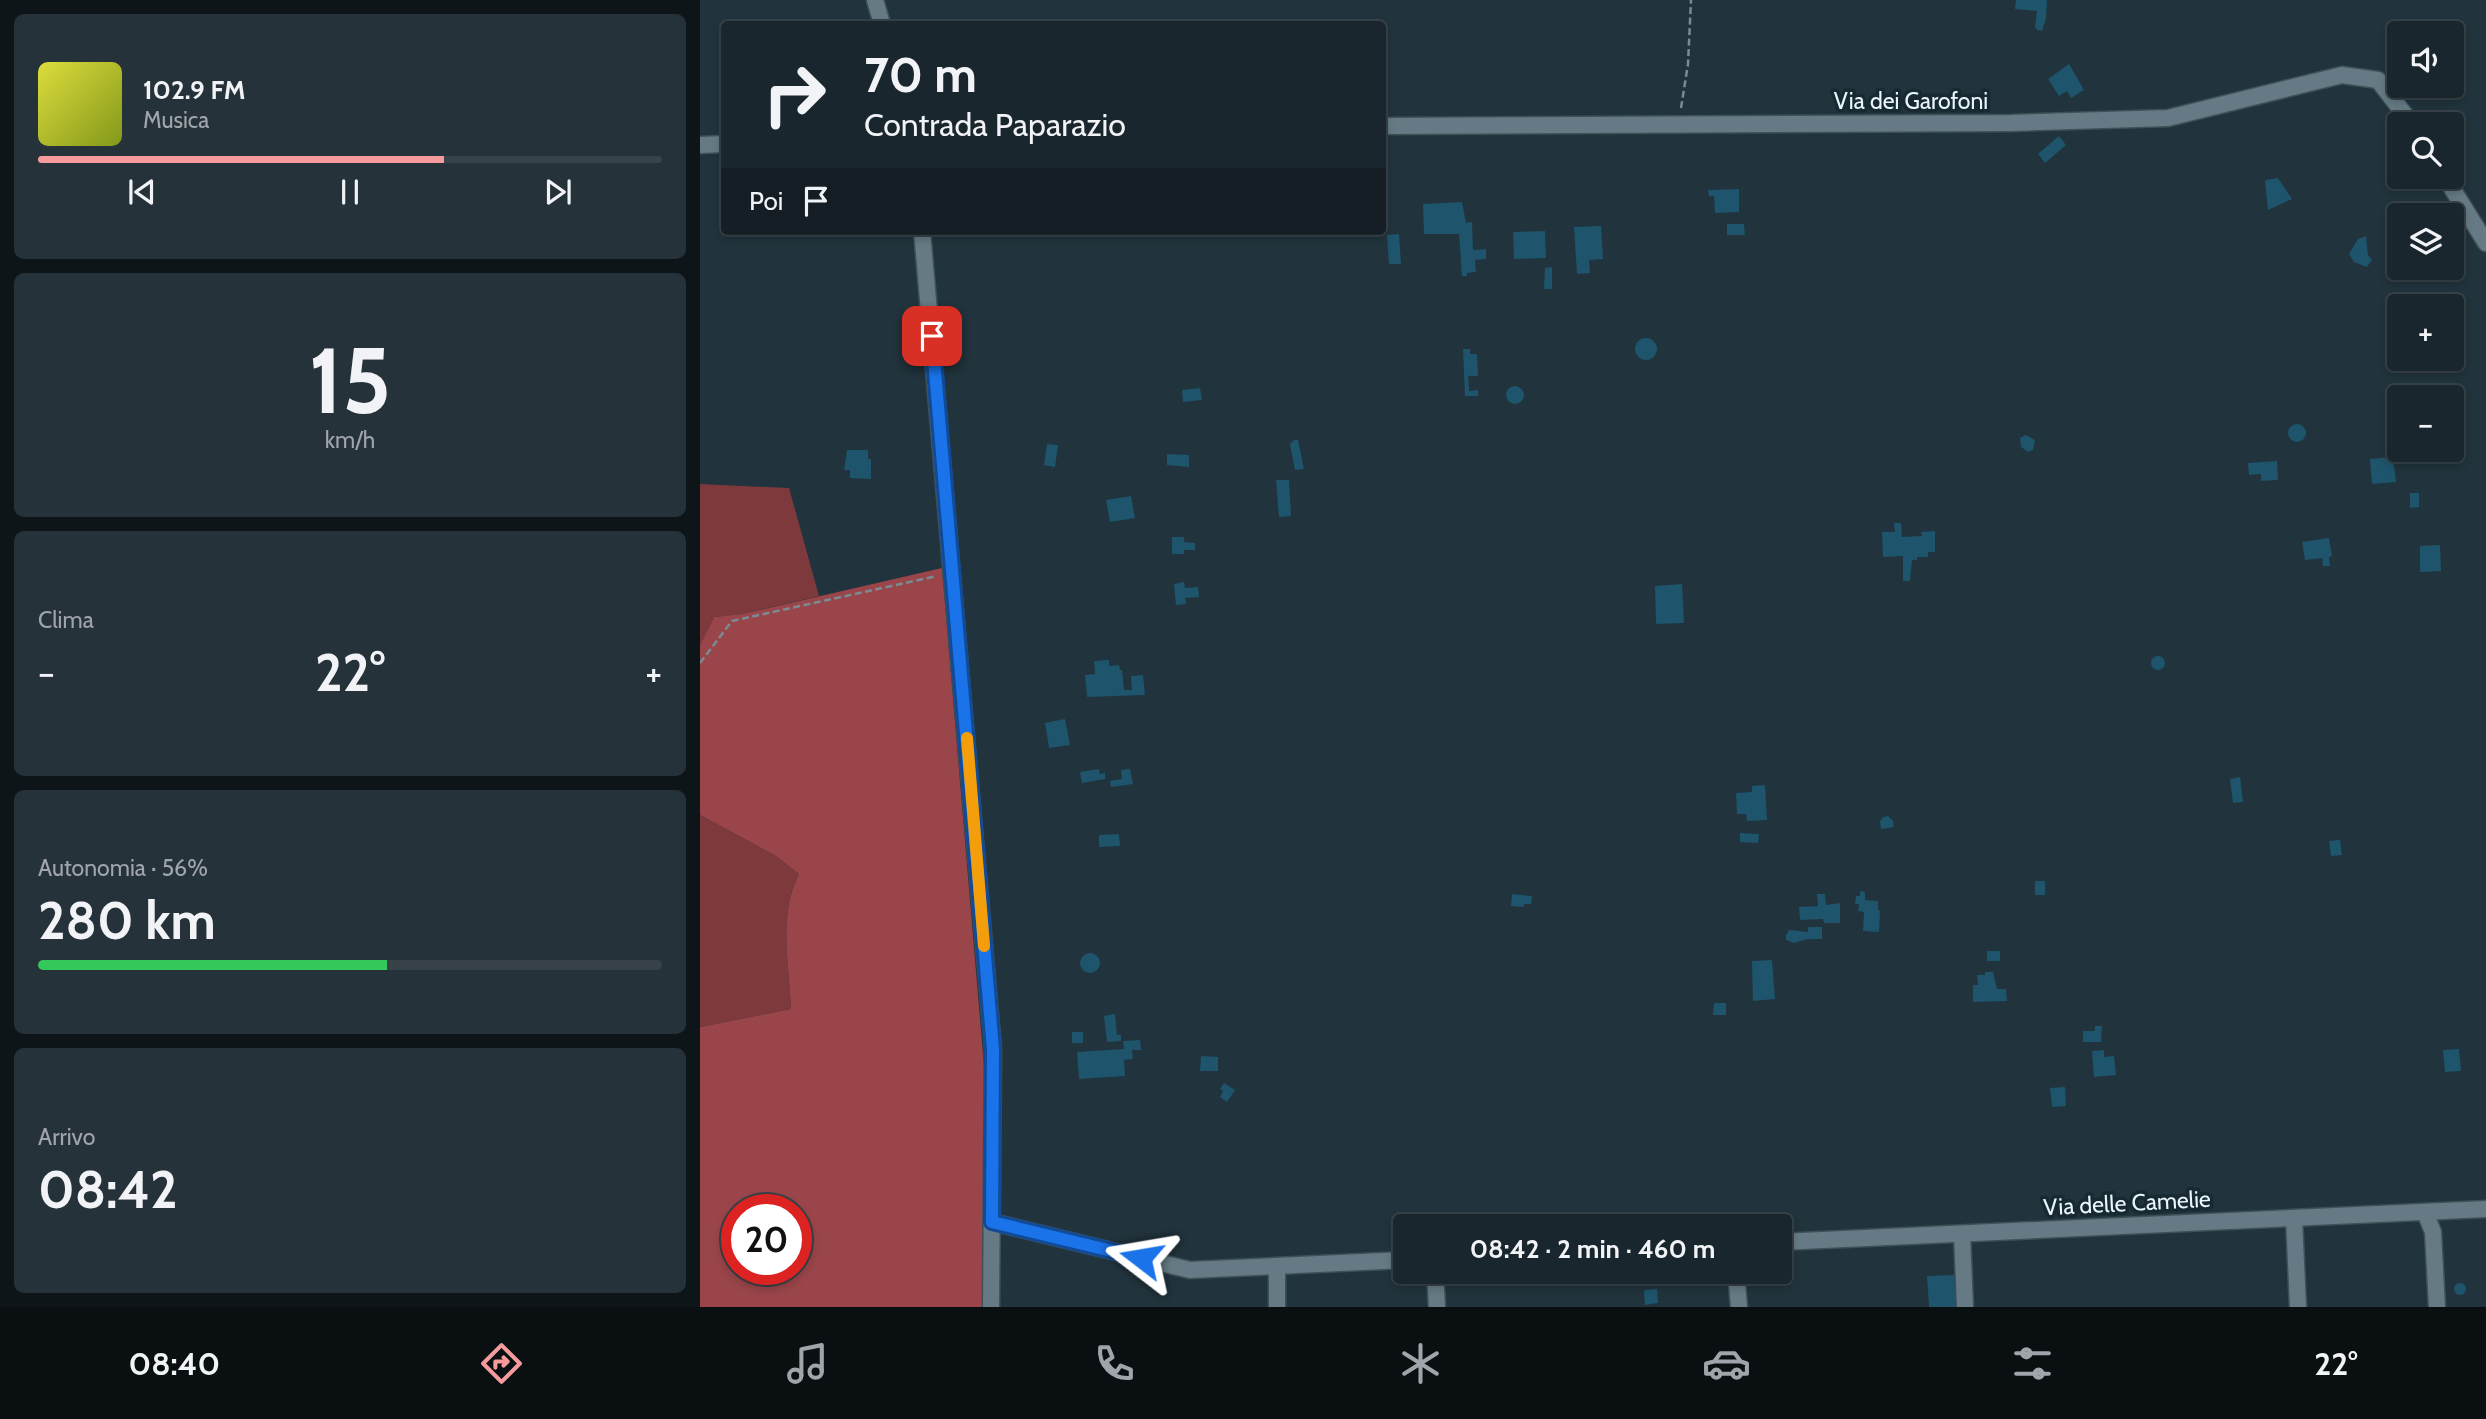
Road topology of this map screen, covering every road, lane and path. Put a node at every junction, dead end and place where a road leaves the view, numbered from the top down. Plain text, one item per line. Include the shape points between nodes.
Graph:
1 (875, 0) edge
2 (1691, 0) edge
3 (881, 21) edge
4 (2403, 112) edge
5 (1679, 125) junction
6 (1386, 126) edge
7 (721, 144) edge
8 (700, 145) edge
9 (2452, 189) edge
10 (922, 235) edge
11 (2486, 243) edge
12 (953, 572) junction
13 (700, 663) edge
14 (2486, 1209) edge
15 (2425, 1212) junction
16 (2294, 1218) junction
17 (992, 1222) junction
18 (1962, 1234) junction
19 (1792, 1241) edge
20 (1393, 1261) edge
21 (1277, 1266) junction
22 (1436, 1284) edge
23 (1737, 1284) edge
24 (991, 1307) edge
25 (1277, 1307) edge
26 (1437, 1307) edge
27 (1739, 1307) edge
28 (1965, 1307) edge
29 (2298, 1307) edge
30 (2437, 1307) edge

1 - 3 street
2 - 5 path
4 - 5 street, Via dei Garofoni via 2378,80 2342,75 2168,118
5 - 6 street, Via dei Garofoni
7 - 8 street
9 - 11 street
10 - 12 street
12 - 13 path via 732,621
12 - 17 street via 993,1049
14 - 15 street, Via delle Camelie
15 - 16 street, Via delle Camelie
15 - 30 street via 2433,1232
16 - 18 street, Via delle Camelie
16 - 29 street
17 - 21 street via 1190,1270
17 - 24 street
18 - 19 street, Via delle Camelie
18 - 28 street
20 - 21 street
21 - 25 street
22 - 26 street
23 - 27 street

